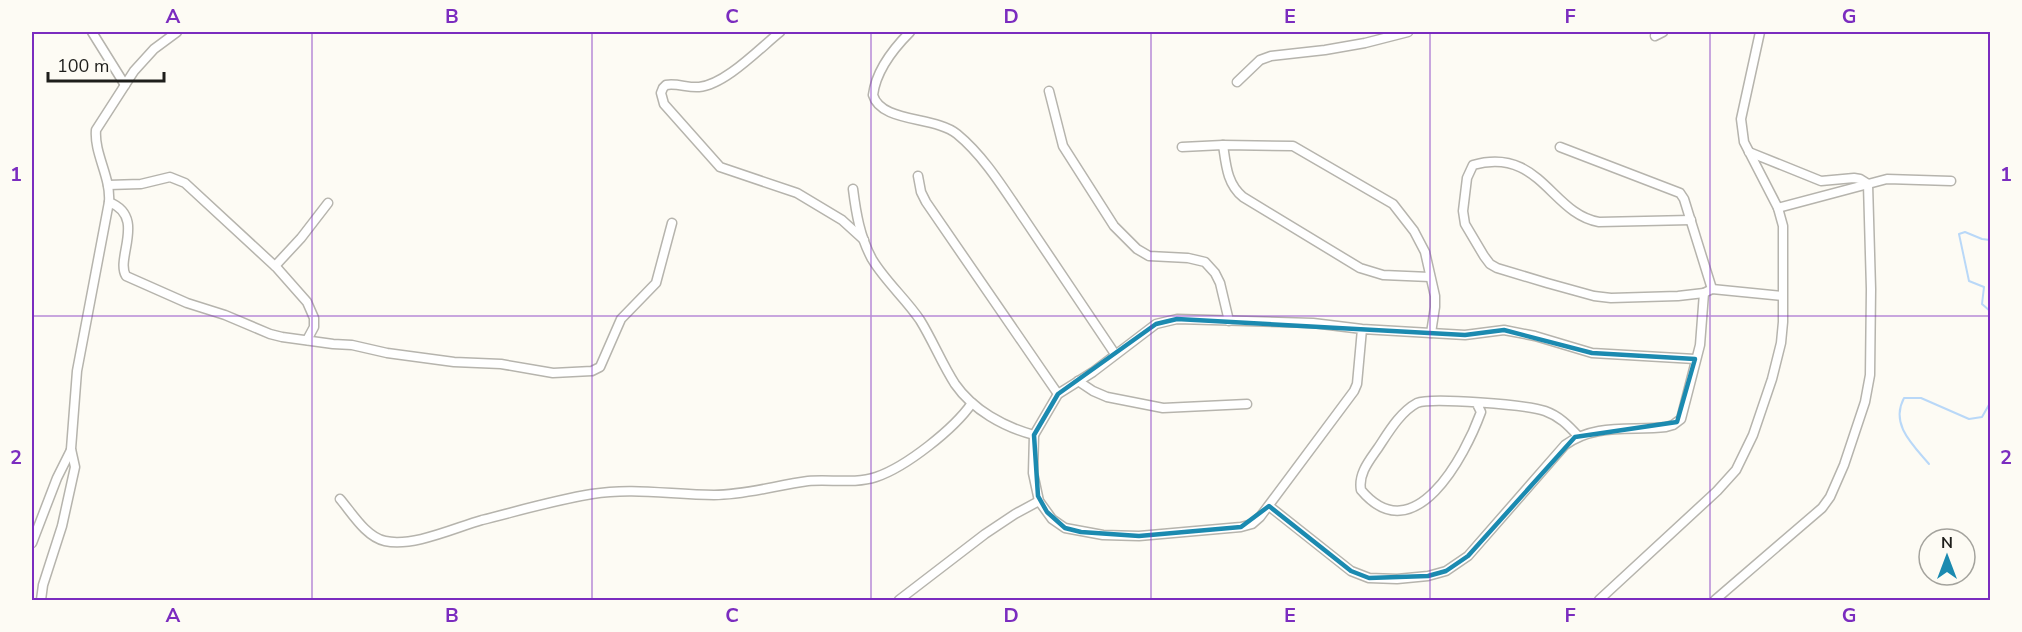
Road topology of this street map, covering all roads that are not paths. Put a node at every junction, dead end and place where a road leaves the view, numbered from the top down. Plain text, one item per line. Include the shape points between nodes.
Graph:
1 (92, 32) edge
2 (177, 32) edge
3 (780, 32) edge
4 (910, 32) edge
5 (1408, 32) edge
6 (1760, 32) edge
7 (1237, 82) dead end
8 (125, 85) junction
9 (1049, 91) dead end
10 (1223, 145) junction
11 (1182, 147) dead end
12 (1560, 147) dead end
13 (1749, 152) junction
14 (918, 176) dead end
15 (1951, 181) dead end
16 (1869, 184) junction
17 (108, 185) junction
18 (853, 189) dead end
19 (109, 202) junction
20 (327, 203) dead end
21 (1778, 208) junction
22 (1691, 220) junction
23 (672, 223) dead end
24 (864, 240) junction
25 (275, 266) junction
26 (1430, 277) junction
27 (1708, 291) junction
28 (1782, 296) junction
29 (1229, 321) junction
30 (1362, 329) junction
31 (1431, 333) junction
32 (307, 340) junction
33 (1115, 354) junction
34 (1695, 359) junction
35 (1078, 381) junction
36 (1058, 394) junction
37 (972, 404) junction
38 (1247, 404) dead end
39 (1477, 404) junction
40 (1034, 435) junction
41 (1578, 436) junction
42 (71, 449) junction
43 (339, 499) dead end
44 (1039, 501) junction
45 (1269, 506) junction
46 (32, 543) edge
47 (40, 600) edge
48 (899, 600) edge
49 (1599, 600) edge
50 (1715, 600) edge

1 - 8 street
2 - 8 street via 154,49
3 - 24 street via 716,81 700,87 666,85 662,98 720,167 797,193 842,220
4 - 33 street via 876,82 873,95 877,105 895,114 943,126 970,146 1017,208
5 - 7 street via 1365,43 1271,56 1260,60
6 - 13 street via 1742,119
8 - 17 street via 96,134
9 - 29 street via 1063,146 1114,226 1149,256 1205,262 1220,284
10 - 11 street
10 - 26 street via 1229,178 1243,197 1360,268 1383,275
10 - 26 street via 1293,146 1377,194 1399,210 1414,231 1425,252
12 - 22 street via 1680,193
13 - 16 street via 1821,181 1854,178
13 - 21 street
14 - 36 street via 926,202
15 - 16 street via 1897,178
16 - 21 street
16 - 50 street via 1870,375 1844,465 1822,508
17 - 19 street
17 - 25 street via 179,179
18 - 24 street
19 - 32 street via 119,207 128,228 123,266 126,276 264,332
19 - 42 street via 77,371
20 - 25 street
21 - 28 street via 1784,242
22 - 27 street
22 - 27 street via 1589,220 1540,179 1514,165 1499,163 1473,165 1467,178 1463,211 1465,224 1484,256 1490,264 1508,272 1611,298
23 - 32 street via 656,283 621,319 600,367 595,370 553,373
24 - 37 street via 879,269 920,320 955,384
25 - 32 street via 312,310 314,327
26 - 31 street via 1435,296
27 - 28 street
27 - 34 street
28 - 49 street via 1778,356 1740,463 1717,491
29 - 30 street via 1313,323
29 - 33 street via 1164,321
30 - 31 street
30 - 45 street via 1354,391
31 - 34 street via 1465,335 1504,330 1592,353
33 - 35 street
34 - 41 street via 1682,415 1673,425 1607,429
35 - 36 street
35 - 38 street via 1107,397 1163,408
36 - 40 street
37 - 40 street via 1007,426
37 - 43 street via 912,457 876,477 854,481 807,482 715,495 617,490 395,542 369,534
39 - 39 street via 1428,401 1413,406 1392,428 1364,469 1361,490 1389,511 1405,511 1424,502 1442,484 1472,434 1481,411
39 - 41 street via 1534,407 1563,421
40 - 44 street via 1032,473
41 - 45 street via 1565,445 1467,556 1446,571 1428,576 1370,578 1351,571
42 - 46 street
42 - 47 street via 75,467
44 - 45 street via 1052,519 1065,528 1139,536 1241,527 1252,524
44 - 48 street via 985,534

